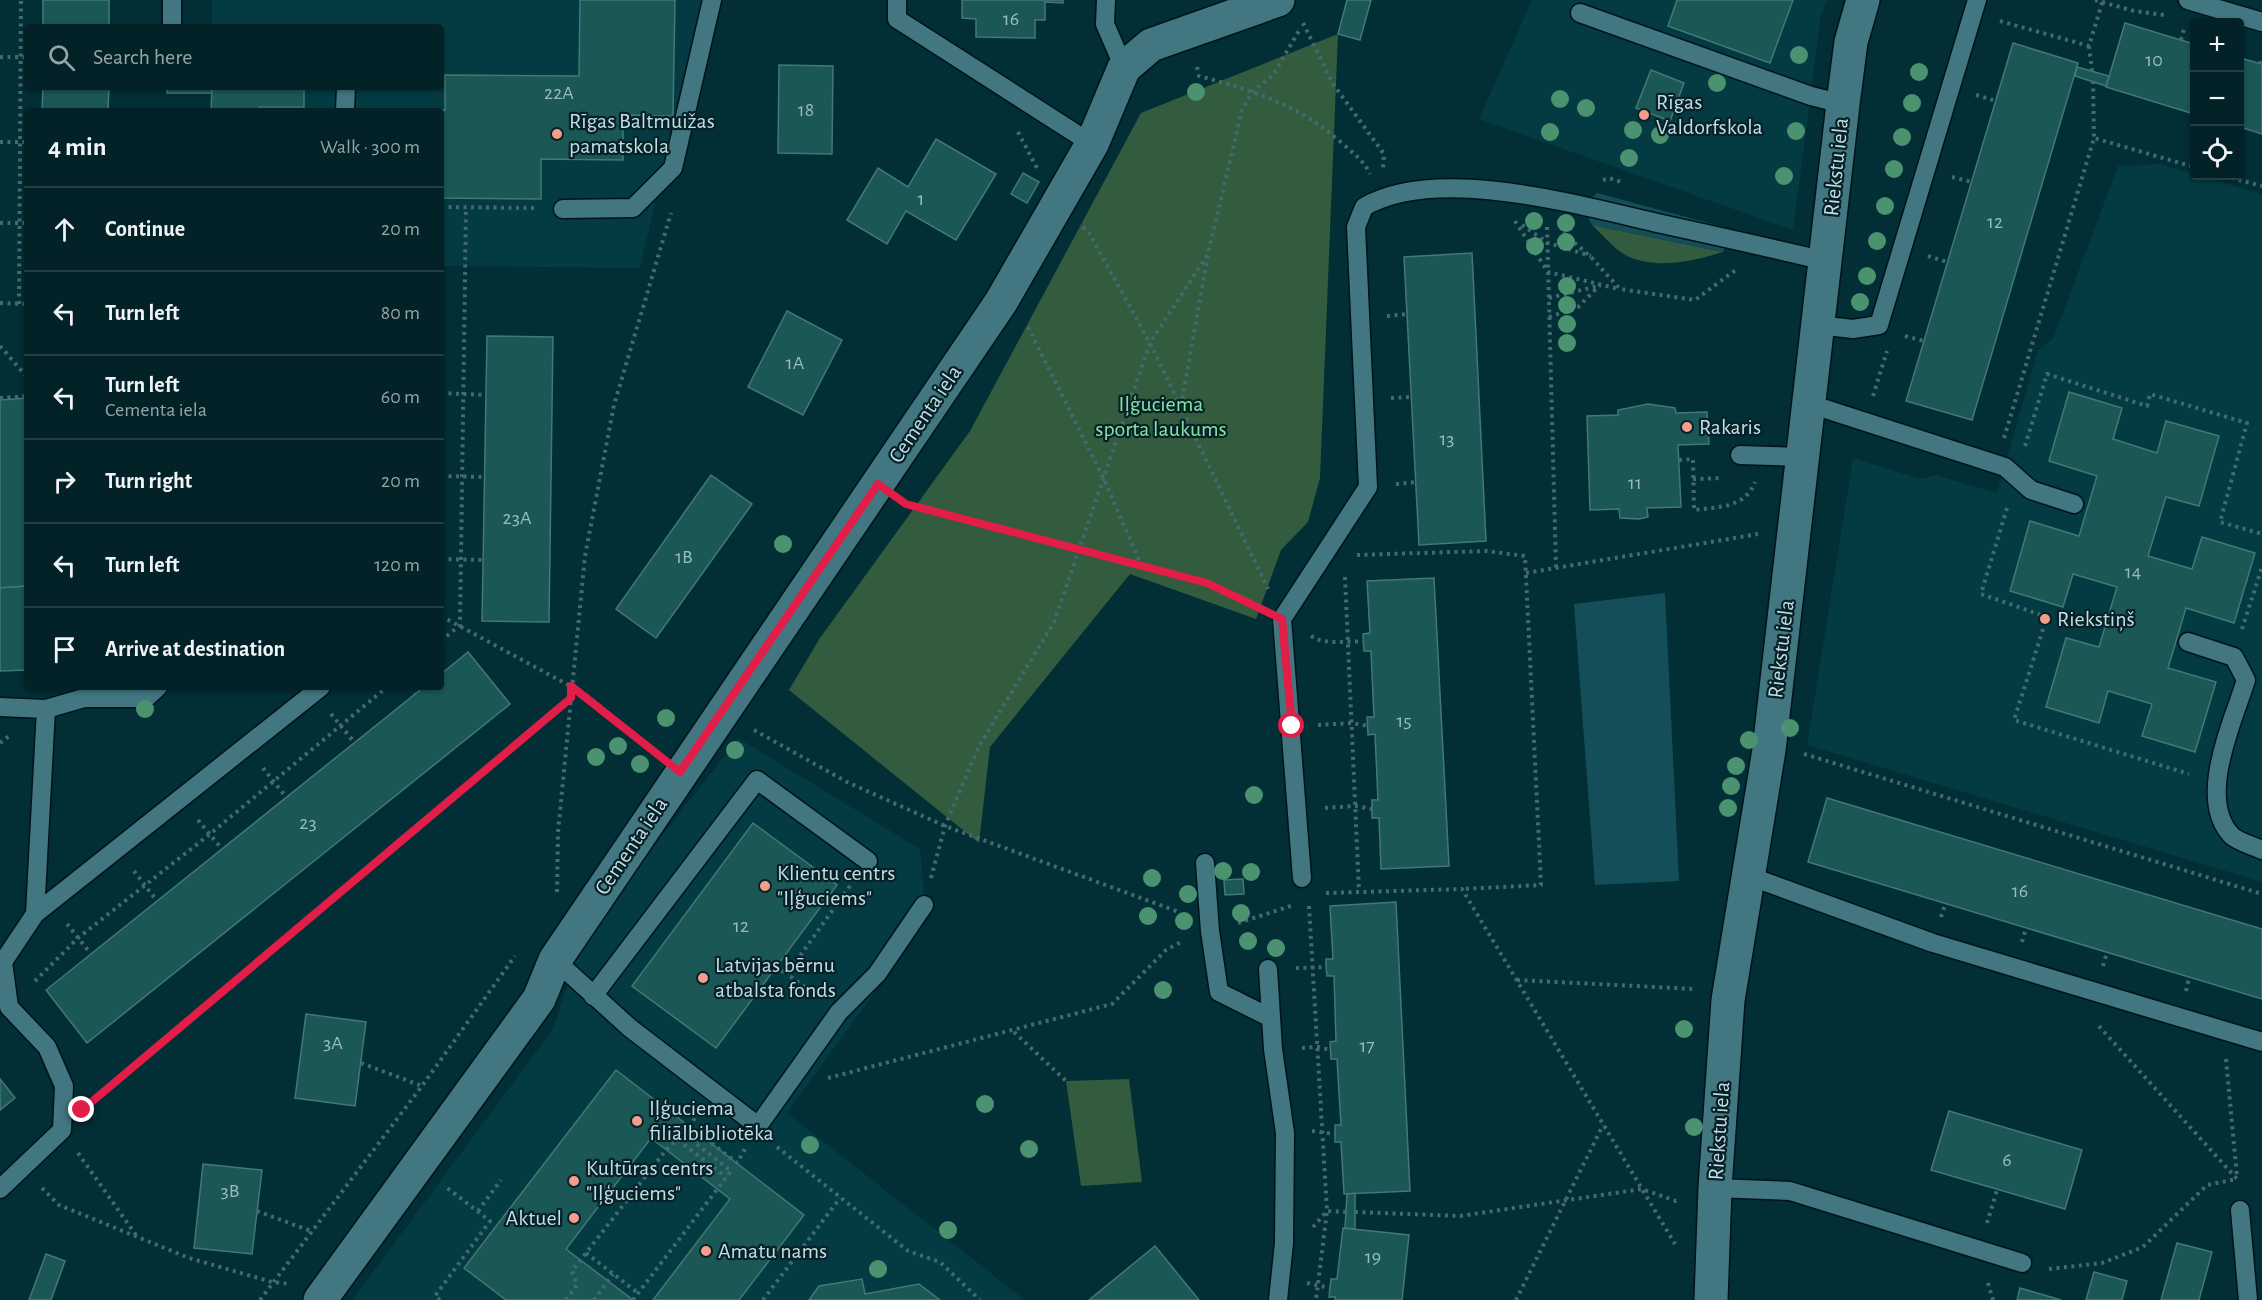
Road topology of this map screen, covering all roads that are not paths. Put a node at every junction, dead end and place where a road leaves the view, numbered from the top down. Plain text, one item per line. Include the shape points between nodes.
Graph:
1 (172, 0) edge
2 (712, 0) edge
3 (897, 0) edge
4 (1106, 0) edge
5 (1278, 0) edge
6 (1863, 0) edge
7 (2188, 0) edge
8 (1975, 6) edge
9 (1580, 13) dead end
10 (2262, 22) edge
11 (172, 24) edge
12 (1124, 68) junction
13 (346, 90) edge
14 (1843, 104) junction
15 (345, 108) edge
16 (1092, 144) junction
17 (563, 209) road end
18 (1826, 261) junction
19 (1818, 325) junction
20 (1809, 404) junction
21 (1740, 455) dead end
22 (1803, 457) junction
23 (2074, 504) dead end
24 (2188, 642) dead end
25 (155, 690) edge
26 (317, 690) edge
27 (0, 707) edge
28 (46, 709) junction
29 (2262, 850) edge
30 (868, 861) road end
31 (1205, 863) dead end
32 (1749, 876) junction
33 (1302, 878) road end
34 (924, 905) road end
35 (35, 914) junction
36 (555, 960) junction
37 (1268, 969) dead end
38 (593, 996) junction
39 (1270, 1018) junction
40 (2262, 1042) edge
41 (1715, 1188) junction
42 (0, 1189) edge
43 (2240, 1210) road end
44 (2022, 1263) road end
45 (320, 1299) edge
46 (1278, 1300) edge
47 (1711, 1300) edge
48 (2248, 1300) edge

1 - 11 lane
2 - 17 lane via 673,168 633,208
3 - 16 lane via 897,19
4 - 12 lane via 1105,24
5 - 12 street, Cementa iela via 1151,45
6 - 14 street, Riekstu iela via 1851,42
7 - 10 lane
8 - 19 lane via 1879,325 1853,329
9 - 14 lane
12 - 16 street, Cementa iela
13 - 15 lane
14 - 18 street, Riekstu iela
16 - 36 street, Cementa iela via 1001,302
18 - 19 street, Riekstu iela
18 - 33 lane via 1546,198 1437,188 1381,197 1364,207 1356,227 1368,487 1282,619
19 - 20 street, Riekstu iela
20 - 22 street, Riekstu iela
20 - 23 lane via 2005,467 2031,490
21 - 22 lane
22 - 32 street, Riekstu iela via 1769,750
24 - 29 lane via 2234,657 2246,680 2216,782 2218,813 2233,837
25 - 28 lane via 146,698 84,698
26 - 35 lane
27 - 28 lane
28 - 35 lane
30 - 38 lane via 757,780
31 - 39 lane via 1219,992
32 - 40 lane via 1933,943
32 - 41 street, Riekstu iela via 1728,1000
34 - 38 lane via 877,974 839,1012 758,1126
35 - 42 lane via 3,962 9,1007 47,1047 64,1086 62,1130
36 - 38 lane
36 - 45 street, Cementa iela via 539,999
37 - 39 lane
39 - 46 lane via 1285,1133 1284,1243
41 - 44 lane via 1790,1191
41 - 47 street, Riekstu iela
43 - 48 lane

